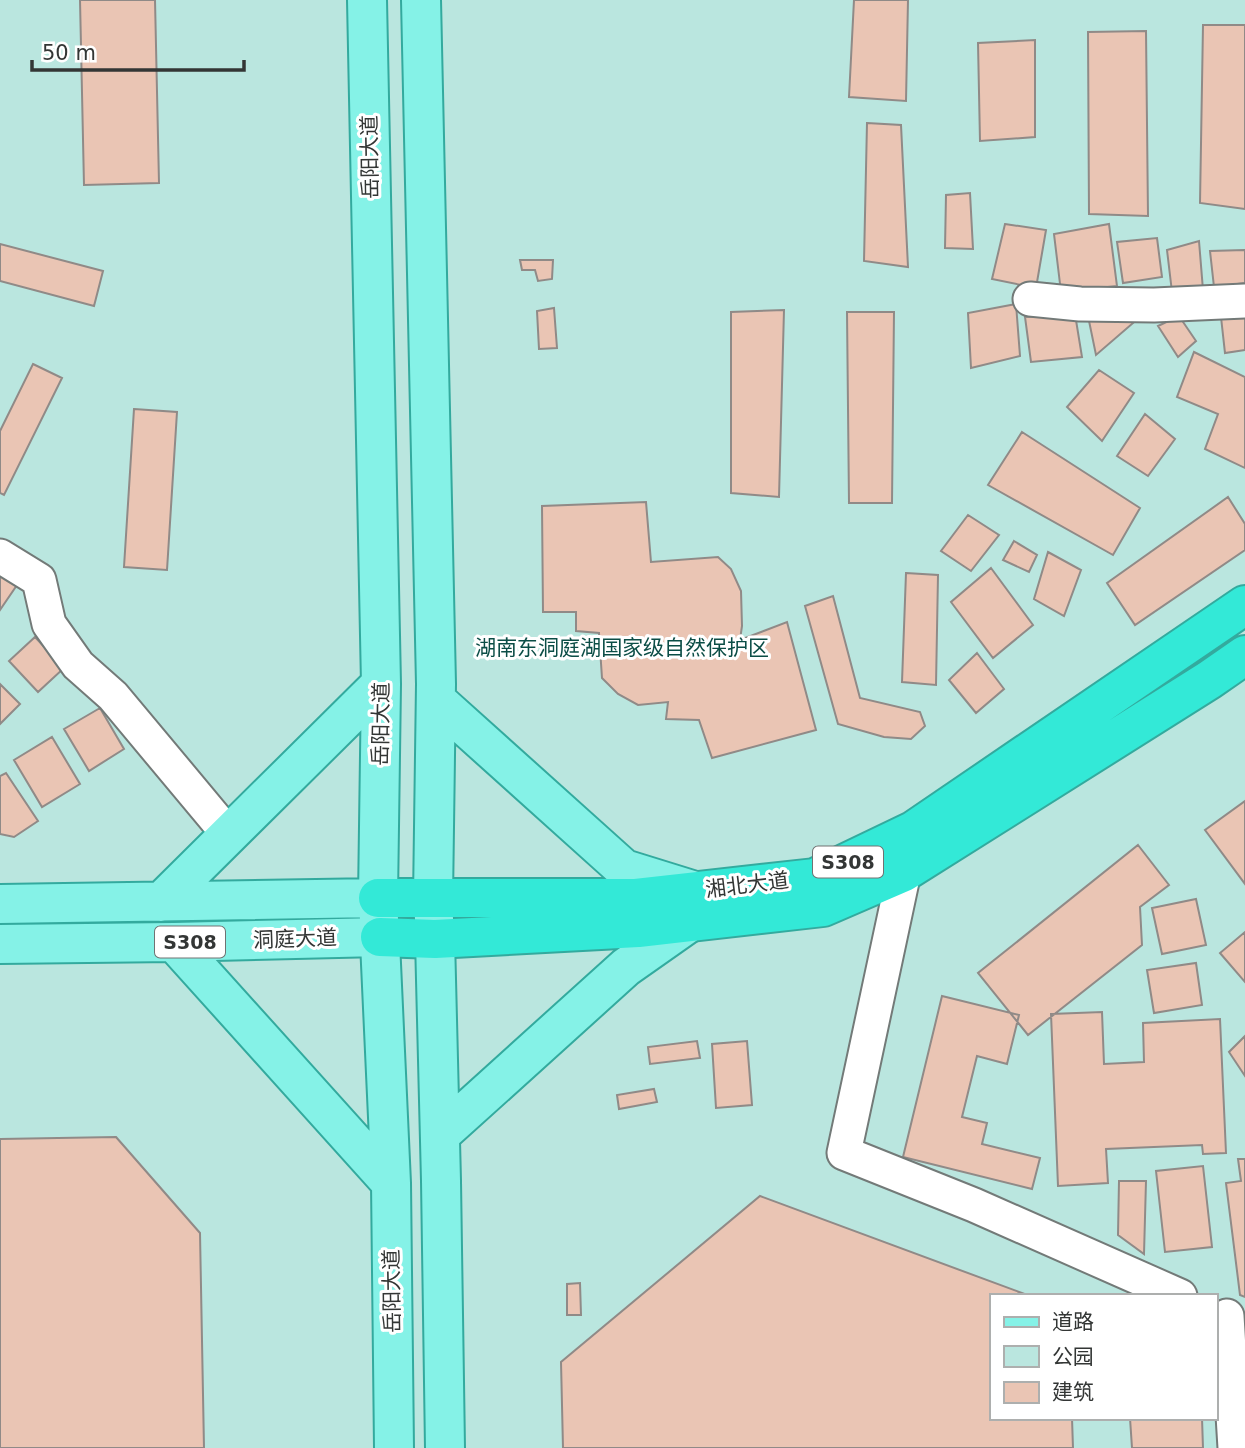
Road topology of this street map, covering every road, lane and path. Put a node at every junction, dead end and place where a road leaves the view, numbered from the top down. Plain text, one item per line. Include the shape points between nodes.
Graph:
1 (367, 0) edge
2 (421, 0) edge
3 (1030, 299) dead end
4 (1245, 300) edge
5 (0, 556) edge
6 (1245, 605) edge
7 (1245, 655) edge
8 (382, 684) junction
9 (436, 700) junction
10 (229, 835) junction
11 (904, 872) junction
12 (378, 898) junction
13 (433, 899) junction
14 (161, 902) junction
15 (0, 904) edge
16 (692, 907) junction
17 (380, 937) junction
18 (435, 939) junction
19 (174, 942) junction
20 (0, 944) edge
21 (440, 1135) junction
22 (391, 1183) junction
23 (1175, 1294) edge
24 (1229, 1317) edge
25 (394, 1448) edge
26 (445, 1448) edge
27 (1235, 1448) edge

1 - 8 main road, 岳阳大道
2 - 9 main road
3 - 4 street via 1154,305
5 - 10 street via 39,580 49,624 78,665 113,696
6 - 16 highway, 湘北大道 / S308 via 913,831 815,878
7 - 11 highway, 湘北大道 / S308
8 - 10 main road
8 - 12 main road, 岳阳大道
9 - 13 main road
9 - 16 main road via 624,869
10 - 14 main road
11 - 16 highway, 湘北大道 / S308 via 823,907
11 - 23 street via 844,1153
12 - 13 highway, 湘北大道 / S308
12 - 14 main road, 洞庭大道 / S308
12 - 17 main road, 岳阳大道
13 - 16 highway, 湘北大道 / S308 via 636,898
13 - 18 main road
14 - 15 main road, 洞庭大道 / S308
16 - 18 highway, 湘北大道 / S308 via 638,928
16 - 21 main road
17 - 18 highway, 湘北大道 / S308
17 - 19 main road, 洞庭大道 / S308
17 - 22 main road, 岳阳大道
18 - 21 main road
19 - 20 main road, 洞庭大道 / S308
19 - 22 main road
21 - 26 main road
22 - 25 main road, 岳阳大道
24 - 27 street

